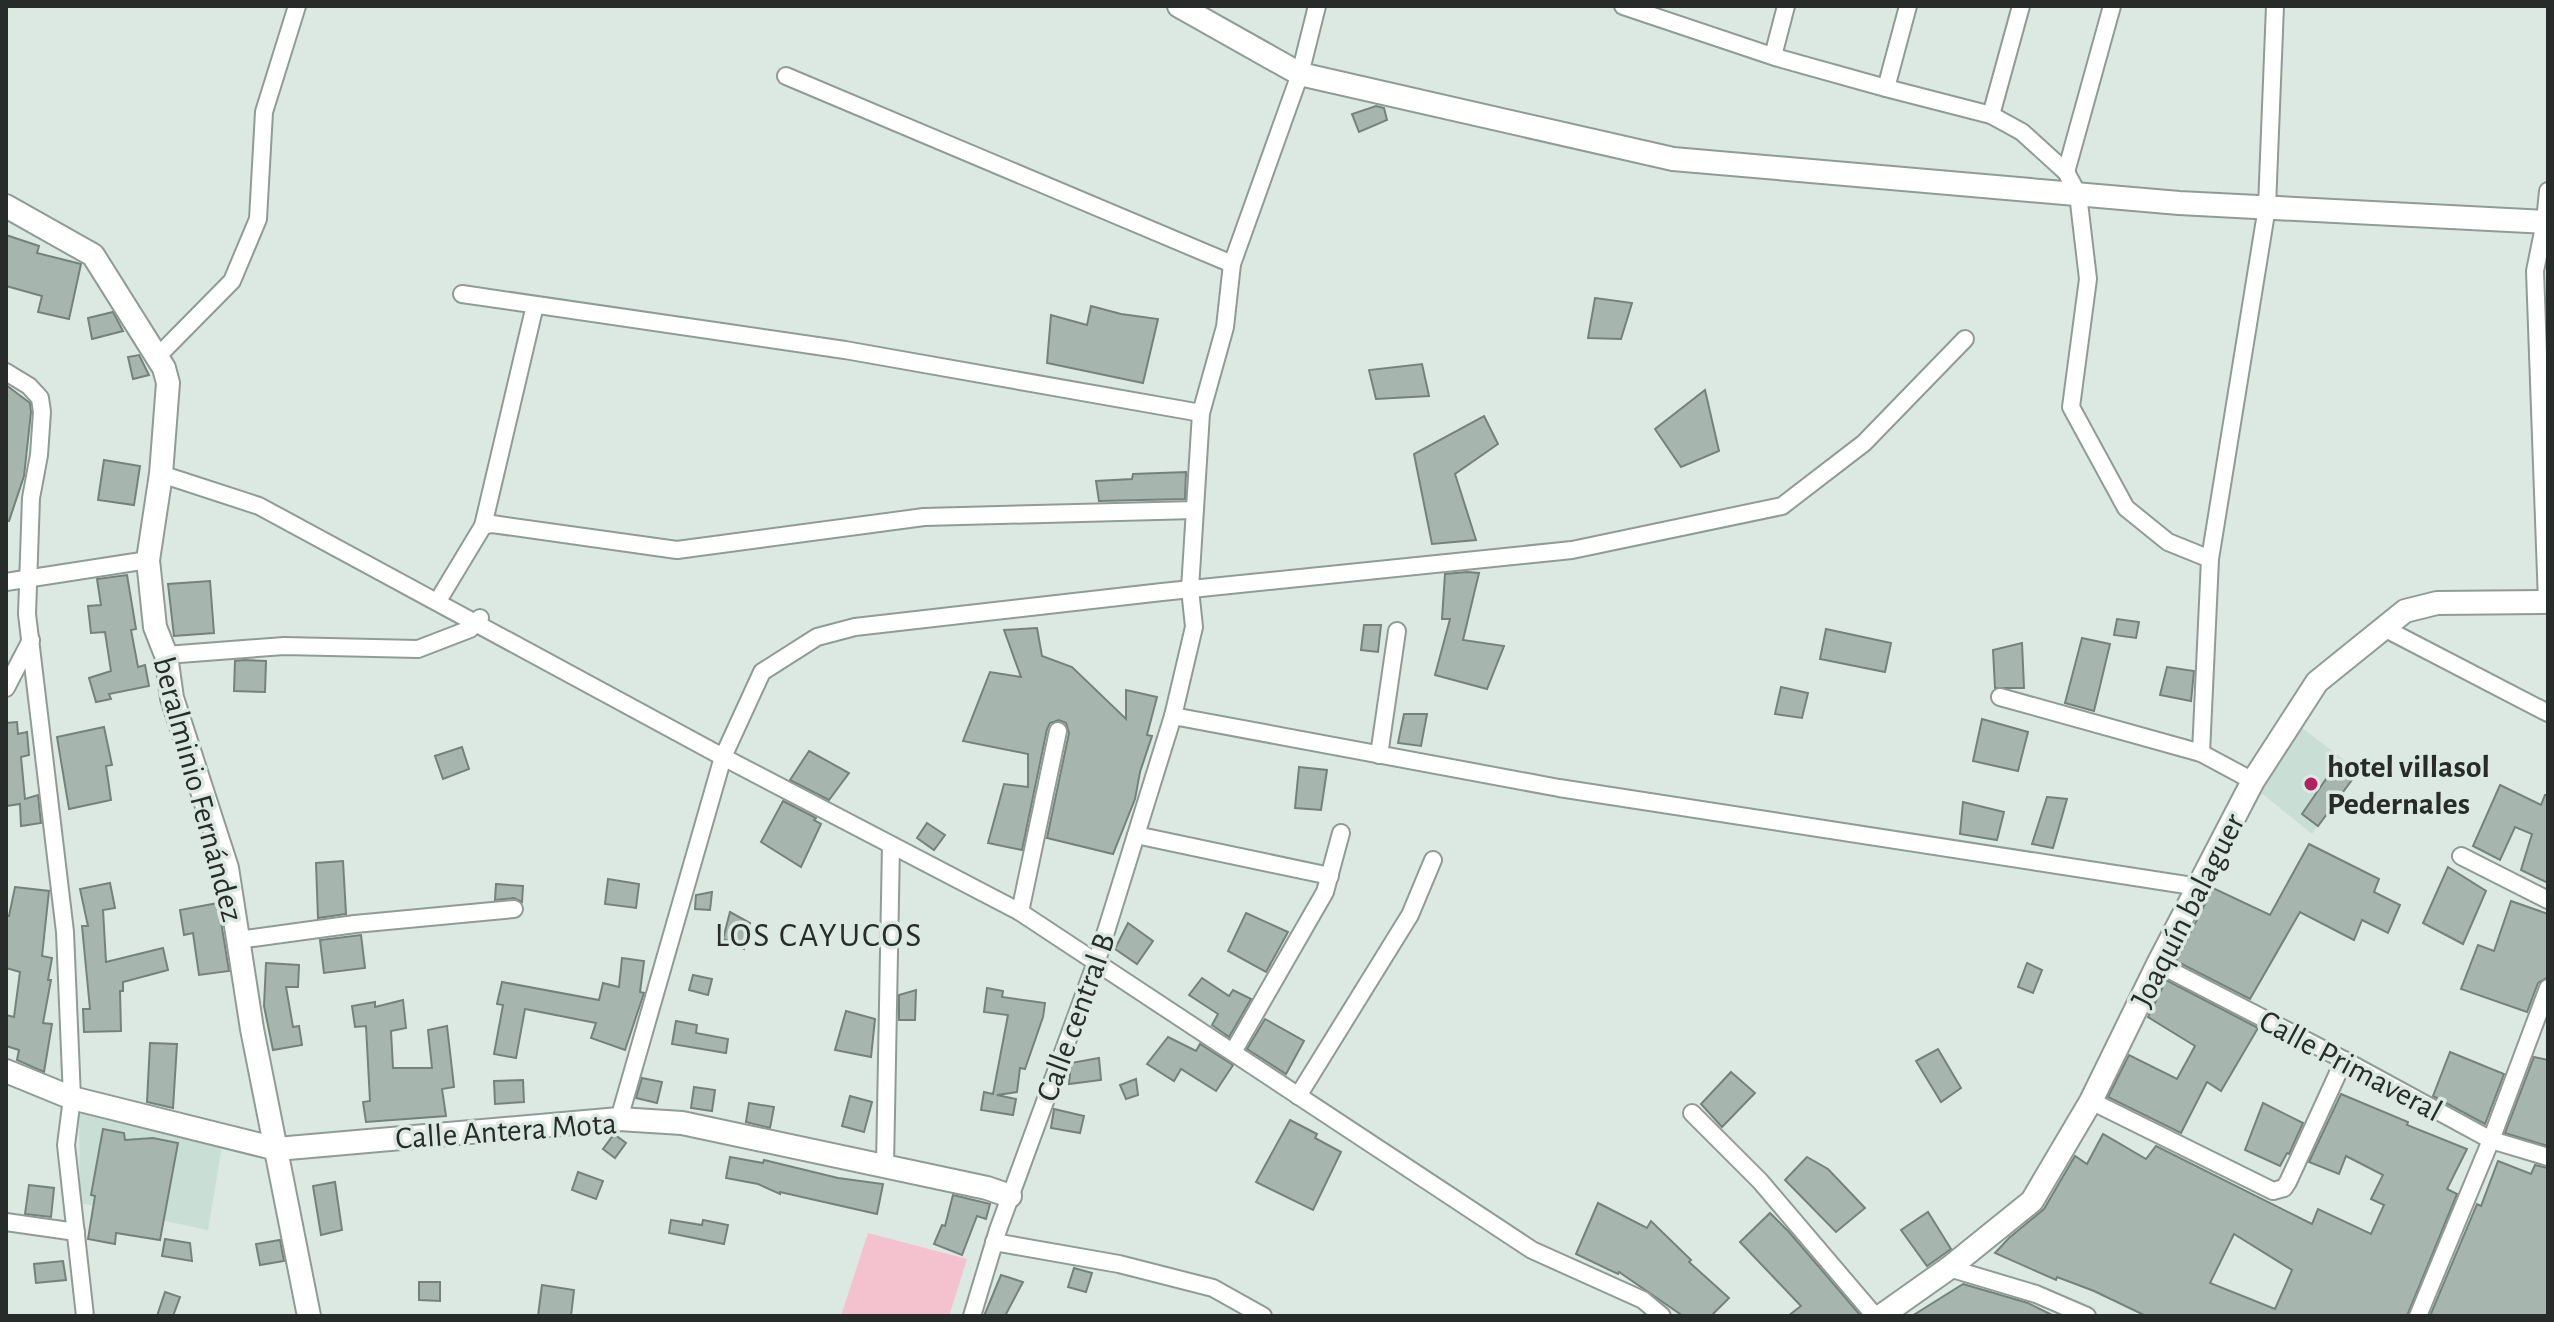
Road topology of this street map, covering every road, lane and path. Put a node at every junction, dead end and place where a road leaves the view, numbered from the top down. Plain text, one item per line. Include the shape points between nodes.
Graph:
1 (297, 6) edge
2 (1179, 6) edge
3 (1317, 6) edge
4 (1623, 6) edge
5 (1786, 6) edge
6 (1908, 6) edge
7 (2021, 6) edge
8 (2112, 6) edge
9 (2275, 6) edge
10 (1773, 56) junction
11 (1300, 74) junction
12 (786, 76) dead end
13 (1886, 88) junction
14 (1991, 115) junction
15 (2066, 172) junction
16 (2548, 191) edge
17 (2078, 194) junction
18 (6, 206) edge
19 (2267, 207) junction
20 (2546, 222) edge
21 (1232, 264) junction
22 (462, 294) dead end
23 (535, 305) junction
24 (1965, 339) dead end
25 (157, 357) junction
26 (6, 372) edge
27 (1201, 413) junction
28 (161, 474) junction
29 (1195, 510) junction
30 (483, 526) junction
31 (2210, 559) junction
32 (148, 560) junction
33 (27, 577) junction
34 (6, 582) edge
35 (1190, 589) junction
36 (442, 594) dead end
37 (2548, 602) edge
38 (481, 617) dead end
39 (2382, 627) junction
40 (1397, 631) dead end
41 (31, 640) junction
42 (166, 655) junction
43 (6, 688) edge
44 (2000, 697) dead end
45 (2548, 713) edge
46 (1173, 716) junction
47 (1058, 731) dead end
48 (2201, 753) junction
49 (1379, 755) junction
50 (723, 757) junction
51 (2253, 781) junction
52 (1341, 833) dead end
53 (1136, 835) junction
54 (891, 845) junction
55 (2461, 856) dead end
56 (1433, 860) dead end
57 (1330, 876) junction
58 (2199, 887) junction
59 (2548, 900) edge
60 (514, 909) dead end
61 (1020, 912) junction
62 (238, 940) junction
63 (2158, 964) junction
64 (2548, 988) edge
65 (1233, 1052) junction
66 (2344, 1060) junction
67 (6, 1071) edge
68 (1298, 1096) junction
69 (72, 1098) junction
70 (2091, 1101) junction
71 (1692, 1113) dead end
72 (619, 1119) junction
73 (2491, 1140) junction
74 (277, 1149) junction
75 (2548, 1157) edge
76 (885, 1166) junction
77 (1010, 1196) junction
78 (6, 1222) edge
79 (76, 1232) junction
80 (994, 1242) junction
81 (1949, 1268) junction
82 (85, 1316) edge
83 (309, 1316) edge
84 (972, 1316) edge
85 (1263, 1316) edge
86 (1662, 1316) edge
87 (1875, 1316) edge
88 (1881, 1316) edge
89 (2087, 1316) edge
90 (2418, 1316) edge

1 - 25 street via 264,112 258,219 232,281
2 - 11 main road
3 - 11 street, Calle central B
4 - 10 street
5 - 10 street
6 - 13 street
7 - 14 street
8 - 15 street
9 - 19 street
10 - 13 street
11 - 17 main road via 1673,159
11 - 21 street, Calle central B
12 - 21 street
13 - 14 street
14 - 15 street via 2022,132
15 - 17 street
16 - 20 street
17 - 19 main road
17 - 31 street via 2088,279 2071,407 2126,508 2168,542
18 - 25 main road, beralminio Fernández via 93,255
19 - 20 main road
19 - 31 street
20 - 37 street via 2535,271
21 - 27 street, Calle central B via 1225,327
22 - 23 street
23 - 27 street via 845,350
23 - 30 street
24 - 35 street via 1864,443 1782,506 1572,550
25 - 28 main road, beralminio Fernández via 168,383
26 - 33 street via 40,398 42,412
27 - 29 street, Calle central B
28 - 32 main road, beralminio Fernández
28 - 50 street via 259,506
29 - 30 street via 924,517 677,550
29 - 35 street, Calle central B
30 - 36 street
31 - 48 street
32 - 33 street
32 - 42 main road, beralminio Fernández via 155,627
33 - 34 street
33 - 41 street
35 - 46 street, Calle central B via 1194,627
35 - 50 street via 855,627 817,637 762,672
37 - 39 main road, Joaquín balaguer via 2437,603 2405,611
38 - 42 street via 470,629 418,649 284,646
39 - 45 street
39 - 51 main road, Joaquín balaguer via 2317,682
40 - 49 street
41 - 43 street
41 - 69 street via 65,932
42 - 62 main road, beralminio Fernández via 172,698 227,868
44 - 48 street
46 - 49 street
46 - 53 street, Calle central B
47 - 61 street
48 - 51 street
49 - 58 street
50 - 54 street
50 - 72 street
51 - 58 main road, Joaquín balaguer
52 - 57 street
53 - 57 street
53 - 77 street, Calle central B via 1099,954
54 - 61 street
54 - 76 street
55 - 59 street
56 - 68 street via 1410,915
57 - 65 street
58 - 63 main road, Joaquín balaguer
60 - 62 street
61 - 65 street
62 - 74 main road, beralminio Fernández
63 - 66 street, Calle Primaveral
63 - 70 main road, Joaquín balaguer
64 - 73 street
65 - 68 street
66 - 70 street via 2288,1182 2278,1191
66 - 73 street, Calle Primaveral
67 - 69 main road, Calle Antera Mota
68 - 86 street via 1532,1250 1643,1300
69 - 74 main road, Calle Antera Mota
69 - 79 street via 66,1145
70 - 81 main road, Joaquín balaguer via 2032,1201
71 - 87 street via 1760,1181
72 - 74 main road, Calle Antera Mota
72 - 76 main road, Calle Antera Mota via 682,1123
73 - 75 street, Calle Primaveral
73 - 90 street
74 - 83 main road, beralminio Fernández
76 - 77 main road, Calle Antera Mota
77 - 80 street, Calle central B
78 - 79 street
79 - 82 street
80 - 84 street, Calle central B
80 - 85 street via 1119,1264 1213,1288
81 - 88 main road, Joaquín balaguer
81 - 89 street via 2036,1294

